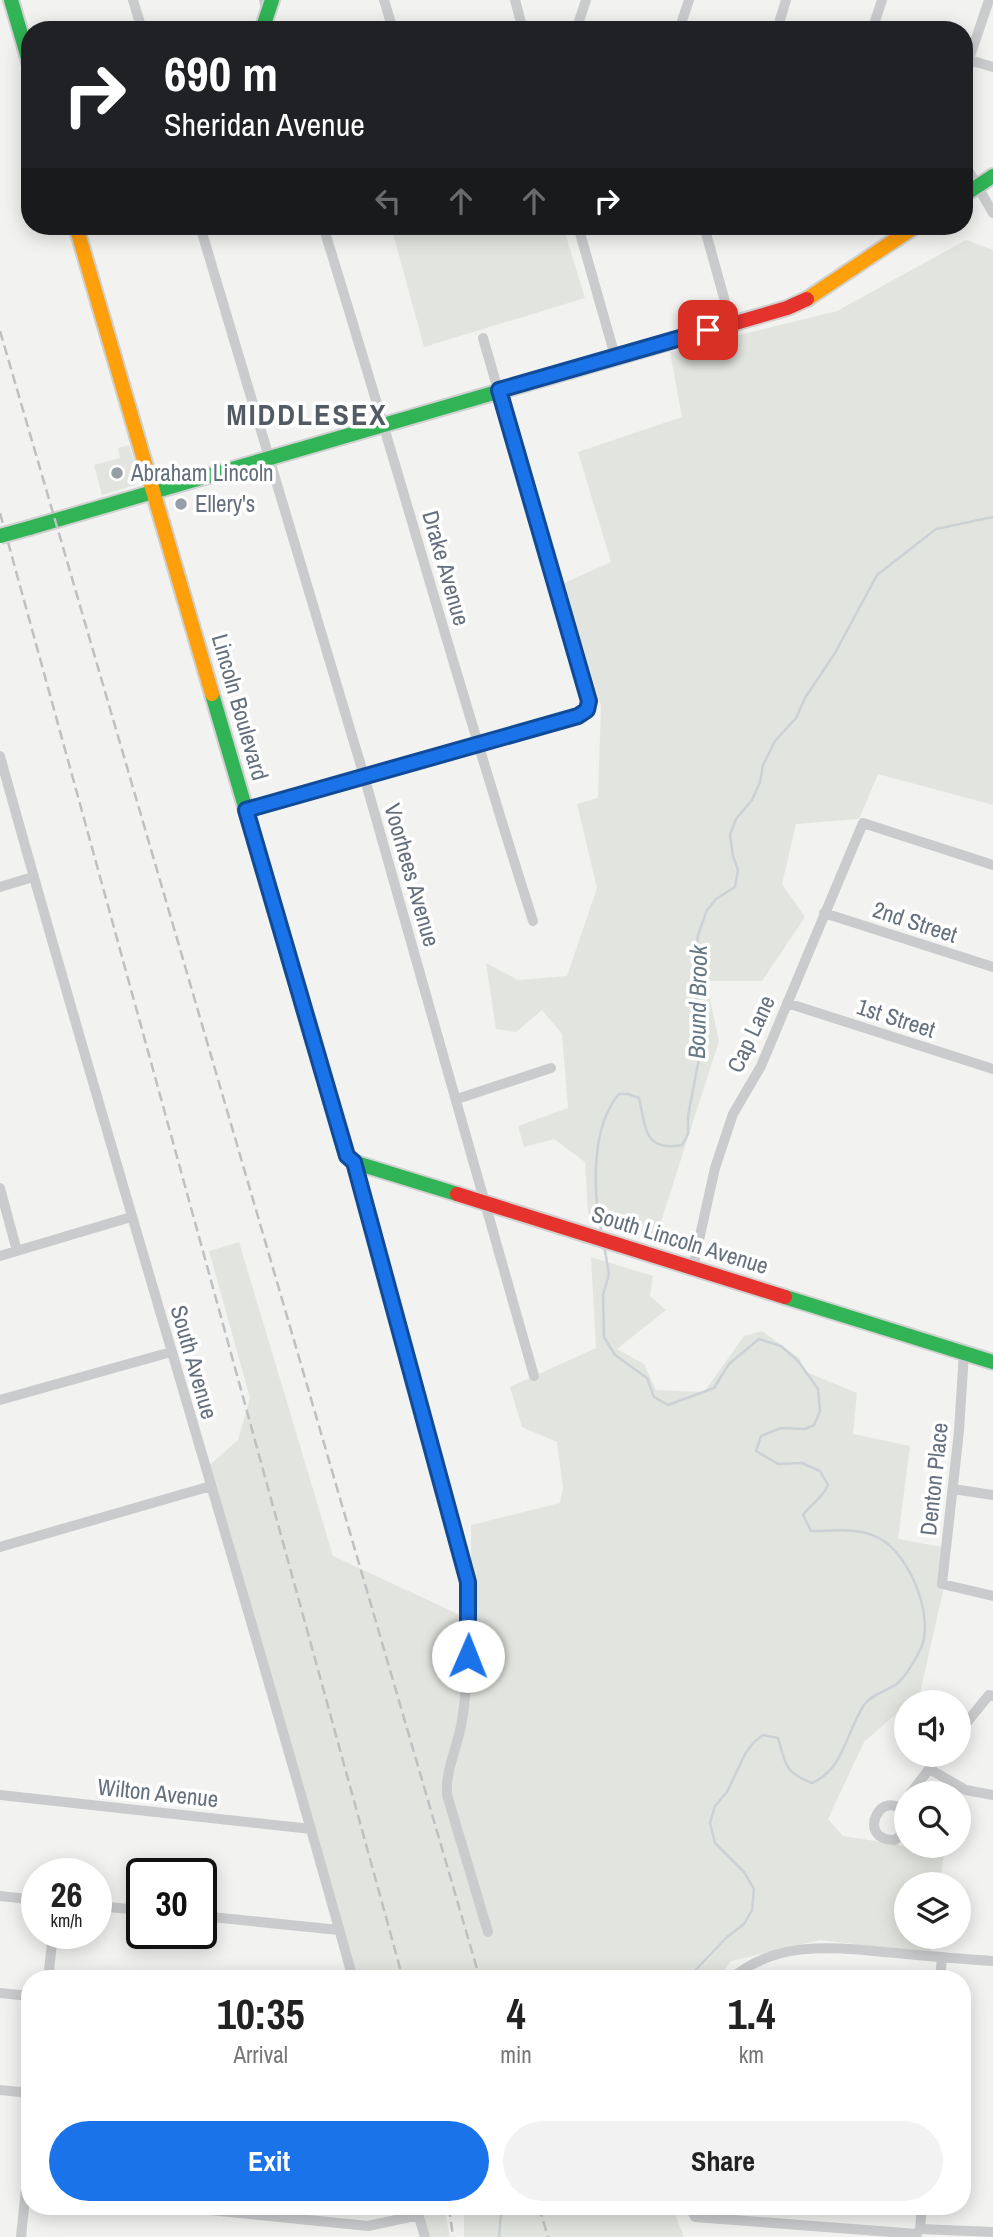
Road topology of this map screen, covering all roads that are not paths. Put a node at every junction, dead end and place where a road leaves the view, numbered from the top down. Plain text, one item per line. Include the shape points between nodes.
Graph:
1 (11, 0) edge
2 (133, 0) edge
3 (384, 0) edge
4 (515, 0) edge
5 (586, 0) edge
6 (689, 0) edge
7 (786, 0) edge
8 (882, 0) edge
9 (989, 0) edge
10 (139, 21) edge
11 (390, 21) edge
12 (521, 21) edge
13 (579, 21) edge
14 (682, 21) edge
15 (780, 21) edge
16 (875, 21) edge
17 (21, 34) edge
18 (973, 48) edge
19 (973, 61) edge
20 (993, 67) edge
21 (993, 176) edge
22 (973, 190) edge
23 (973, 193) edge
24 (993, 213) edge
25 (79, 235) edge
26 (203, 235) edge
27 (326, 235) edge
28 (581, 235) edge
29 (707, 235) edge
30 (903, 235) edge
31 (731, 323) junction
32 (483, 338) dead end
33 (615, 356) junction
34 (499, 390) junction
35 (385, 424) junction
36 (270, 457) junction
37 (154, 490) junction
38 (0, 536) edge
39 (477, 745) junction
40 (0, 756) edge
41 (364, 776) junction
42 (246, 810) junction
43 (993, 865) edge
44 (33, 877) junction
45 (0, 887) edge
46 (824, 913) junction
47 (533, 921) dead end
48 (993, 967) edge
49 (787, 1003) junction
50 (551, 1068) dead end
51 (993, 1069) edge
52 (457, 1099) junction
53 (354, 1162) junction
54 (0, 1188) edge
55 (486, 1203) junction
56 (131, 1217) junction
57 (17, 1251) junction
58 (0, 1256) edge
59 (693, 1267) junction
60 (171, 1352) junction
61 (964, 1353) junction
62 (993, 1362) edge
63 (534, 1376) dead end
64 (0, 1400) edge
65 (211, 1486) junction
66 (953, 1489) junction
67 (993, 1495) edge
68 (0, 1547) edge
69 (993, 1596) edge
70 (993, 1696) edge
71 (971, 1717) edge
72 (929, 1769) joint
73 (920, 1781) edge
74 (0, 1795) edge
75 (993, 1795) edge
76 (894, 1807) edge
77 (312, 1829) junction
78 (894, 1840) edge
79 (0, 1896) edge
80 (21, 1898) edge
81 (217, 1918) edge
82 (340, 1930) junction
83 (488, 1932) dead end
84 (51, 1949) edge
85 (942, 1957) junction
86 (993, 1961) edge
87 (49, 1970) edge
88 (351, 1970) edge
89 (741, 1970) edge
90 (941, 1970) edge
91 (0, 1993) edge
92 (21, 1995) edge
93 (0, 2091) edge
94 (21, 2092) edge
95 (24, 2215) edge
96 (261, 2215) edge
97 (404, 2215) edge
98 (418, 2215) edge
99 (694, 2215) edge
100 (921, 2215) edge
101 (352, 2224) junction
102 (993, 2232) edge
103 (918, 2233) edge
104 (21, 2237) edge
105 (355, 2237) edge
106 (425, 2237) edge

1 - 17 street
2 - 10 street
3 - 11 street
4 - 12 street
5 - 13 street
6 - 14 street
7 - 15 street
8 - 16 street
9 - 18 street
19 - 20 street
21 - 22 street
23 - 24 street
25 - 37 street, Lincoln Boulevard
26 - 36 street, Voorhees Avenue
27 - 35 street, Drake Avenue
28 - 33 street
29 - 31 street
30 - 31 street via 812,297
31 - 33 street
32 - 34 street
33 - 34 street
34 - 35 street
34 - 39 street via 589,701 587,710 578,716
35 - 36 street
35 - 39 street, Drake Avenue
36 - 37 street
36 - 41 street, Voorhees Avenue
37 - 38 street, bridge
37 - 42 street, Lincoln Boulevard
39 - 41 street
39 - 47 street, Drake Avenue
40 - 44 street, South Avenue
41 - 42 street
41 - 52 street, Voorhees Avenue
42 - 53 street, Lincoln Boulevard via 347,1156
43 - 46 street, Cap Lane via 863,823
44 - 45 street
44 - 56 street, South Avenue
46 - 48 street, 2nd Street
46 - 49 street, Cap Lane
49 - 51 street, 1st Street
49 - 59 street, Cap Lane via 761,1066 733,1114 715,1168
50 - 52 street
52 - 55 street, Voorhees Avenue
53 - 55 street, South Lincoln Avenue
53 - 83 street, Lincoln Boulevard via 468,1582 467,1681 446,1784
54 - 57 street
55 - 59 street, South Lincoln Avenue
55 - 63 street, Voorhees Avenue
56 - 57 street
56 - 60 street, South Avenue
57 - 58 street
59 - 61 street, South Lincoln Avenue
60 - 64 street
60 - 65 street, South Avenue
61 - 62 street, South Lincoln Avenue
61 - 66 street, Denton Place
65 - 68 street
65 - 77 street, South Avenue
66 - 67 street
66 - 69 street, Denton Place via 942,1584
70 - 71 street
72 - 73 street
72 - 75 street via 966,1790
74 - 77 street, Wilton Avenue
76 - 78 street via 882,1808 874,1827 879,1836
77 - 82 street, South Avenue
79 - 80 street
81 - 82 street
82 - 88 street, South Avenue
84 - 87 street
85 - 86 street
85 - 89 street via 823,1946 791,1950
85 - 90 street
91 - 92 street
93 - 94 street
95 - 104 street
96 - 101 street
97 - 101 street via 368,2226
98 - 106 street
99 - 103 street
100 - 103 street
101 - 105 street
102 - 103 street

